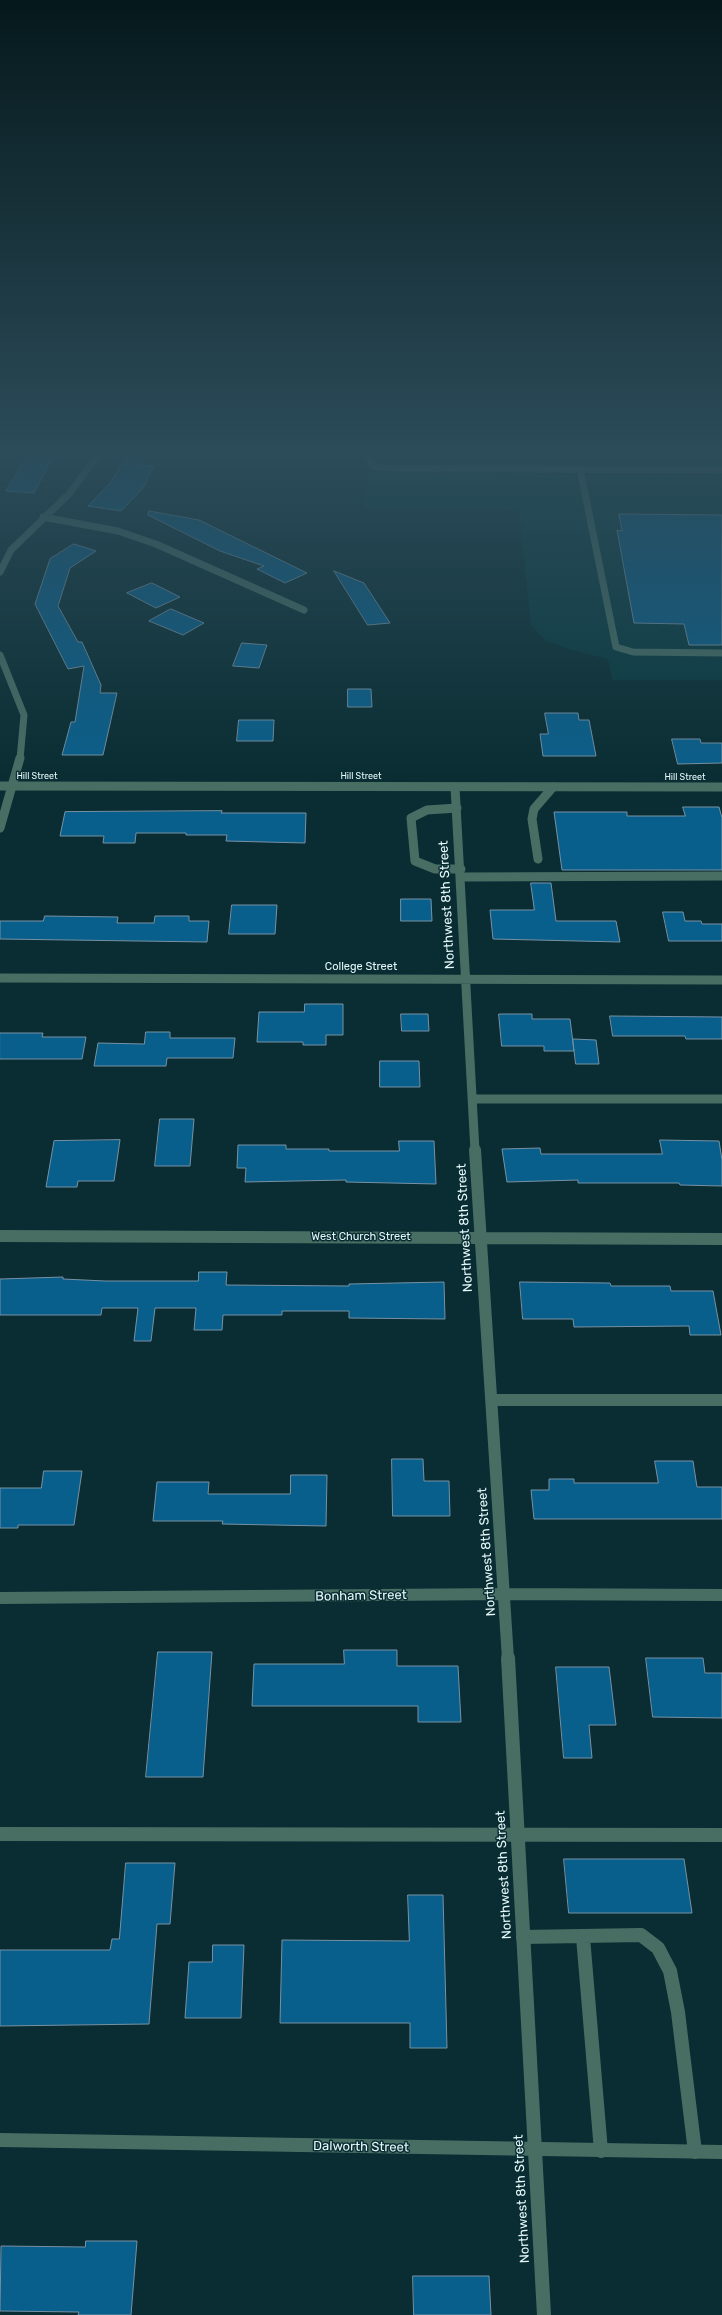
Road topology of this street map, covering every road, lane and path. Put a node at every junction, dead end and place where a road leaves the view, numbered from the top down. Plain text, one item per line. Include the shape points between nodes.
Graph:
1 (201, 564) edge
2 (599, 564) edge
3 (304, 610) dead end
4 (722, 653) edge
5 (0, 655) edge
6 (0, 786) edge
7 (13, 786) junction
8 (456, 787) junction
9 (553, 787) junction
10 (722, 787) edge
11 (457, 808) junction
12 (0, 828) edge
13 (538, 859) dead end
14 (461, 873) junction
15 (722, 876) edge
16 (0, 978) edge
17 (466, 979) junction
18 (722, 980) edge
19 (473, 1098) junction
20 (722, 1100) edge
21 (0, 1236) edge
22 (480, 1237) junction
23 (722, 1239) edge
24 (492, 1400) junction
25 (722, 1400) edge
26 (505, 1594) junction
27 (722, 1595) edge
28 (0, 1598) edge
29 (0, 1834) edge
30 (517, 1834) junction
31 (722, 1835) edge
32 (583, 1936) junction
33 (523, 1937) junction
34 (0, 2140) edge
35 (534, 2150) junction
36 (601, 2151) junction
37 (695, 2152) junction
38 (722, 2152) edge
39 (544, 2315) edge

1 - 3 street
2 - 4 street via 616,647 632,652
5 - 7 street via 24,715 21,756
6 - 7 street, Hill Street
7 - 8 street, Hill Street
7 - 12 street
8 - 9 street, Hill Street
8 - 11 street, Northwest 8th Street
9 - 10 street, Hill Street
9 - 13 street via 534,809 532,819
11 - 14 street, Northwest 8th Street
11 - 14 street via 419,811 411,818 415,861 435,869
14 - 15 street
14 - 17 street, Northwest 8th Street
16 - 17 street, College Street
17 - 18 street, College Street
17 - 19 street, Northwest 8th Street
19 - 20 street
19 - 22 street, Northwest 8th Street
21 - 22 street, West Church Street
22 - 23 street, West Church Street
22 - 24 street, Northwest 8th Street
24 - 25 street
24 - 26 street, Northwest 8th Street
26 - 27 street, Bonham Street
26 - 28 street, Bonham Street
26 - 30 street, Northwest 8th Street
29 - 30 street
30 - 31 street
30 - 33 street, Northwest 8th Street
32 - 33 street
32 - 36 street
32 - 37 street via 642,1936 658,1948 670,1971 678,2012
33 - 35 street, Northwest 8th Street
34 - 35 street, Dalworth Street
35 - 36 street, Dalworth Street
35 - 39 street, Northwest 8th Street
36 - 37 street, Dalworth Street
37 - 38 street, Dalworth Street

